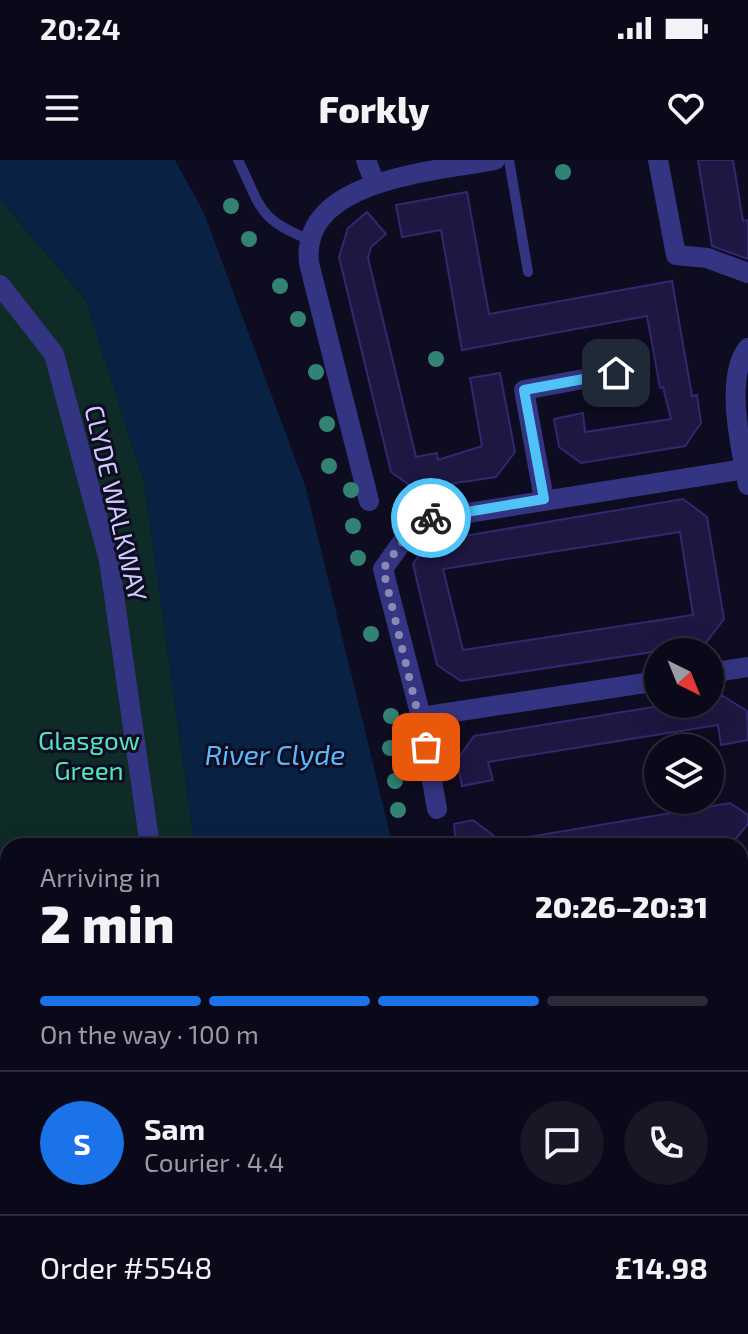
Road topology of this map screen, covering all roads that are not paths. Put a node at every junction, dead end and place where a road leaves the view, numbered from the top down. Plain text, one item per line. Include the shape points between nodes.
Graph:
1 (238, 160) edge
2 (366, 160) edge
3 (495, 160) edge
4 (509, 160) edge
5 (658, 160) edge
6 (375, 184) junction
7 (308, 239) junction
8 (528, 272) dead end
9 (748, 273) edge
10 (0, 285) edge
11 (748, 348) edge
12 (616, 373) dead end
13 (746, 477) edge
14 (544, 499) junction
15 (369, 501) dead end
16 (748, 667) edge
17 (724, 671) edge
18 (644, 683) edge
19 (421, 717) junction
20 (437, 809) dead end
21 (149, 838) edge

1 - 7 lane via 266,217
2 - 6 street
3 - 6 street
4 - 8 lane
5 - 9 street via 676,255 707,258
6 - 7 street via 340,200
7 - 15 street via 309,263
10 - 21 street, CLYDE WALKWAY via 54,354 62,383 109,560
11 - 13 street via 738,364 735,388
12 - 14 street via 524,390
13 - 14 street
14 - 19 street via 417,521 383,569
16 - 17 street
18 - 19 street
19 - 20 street

